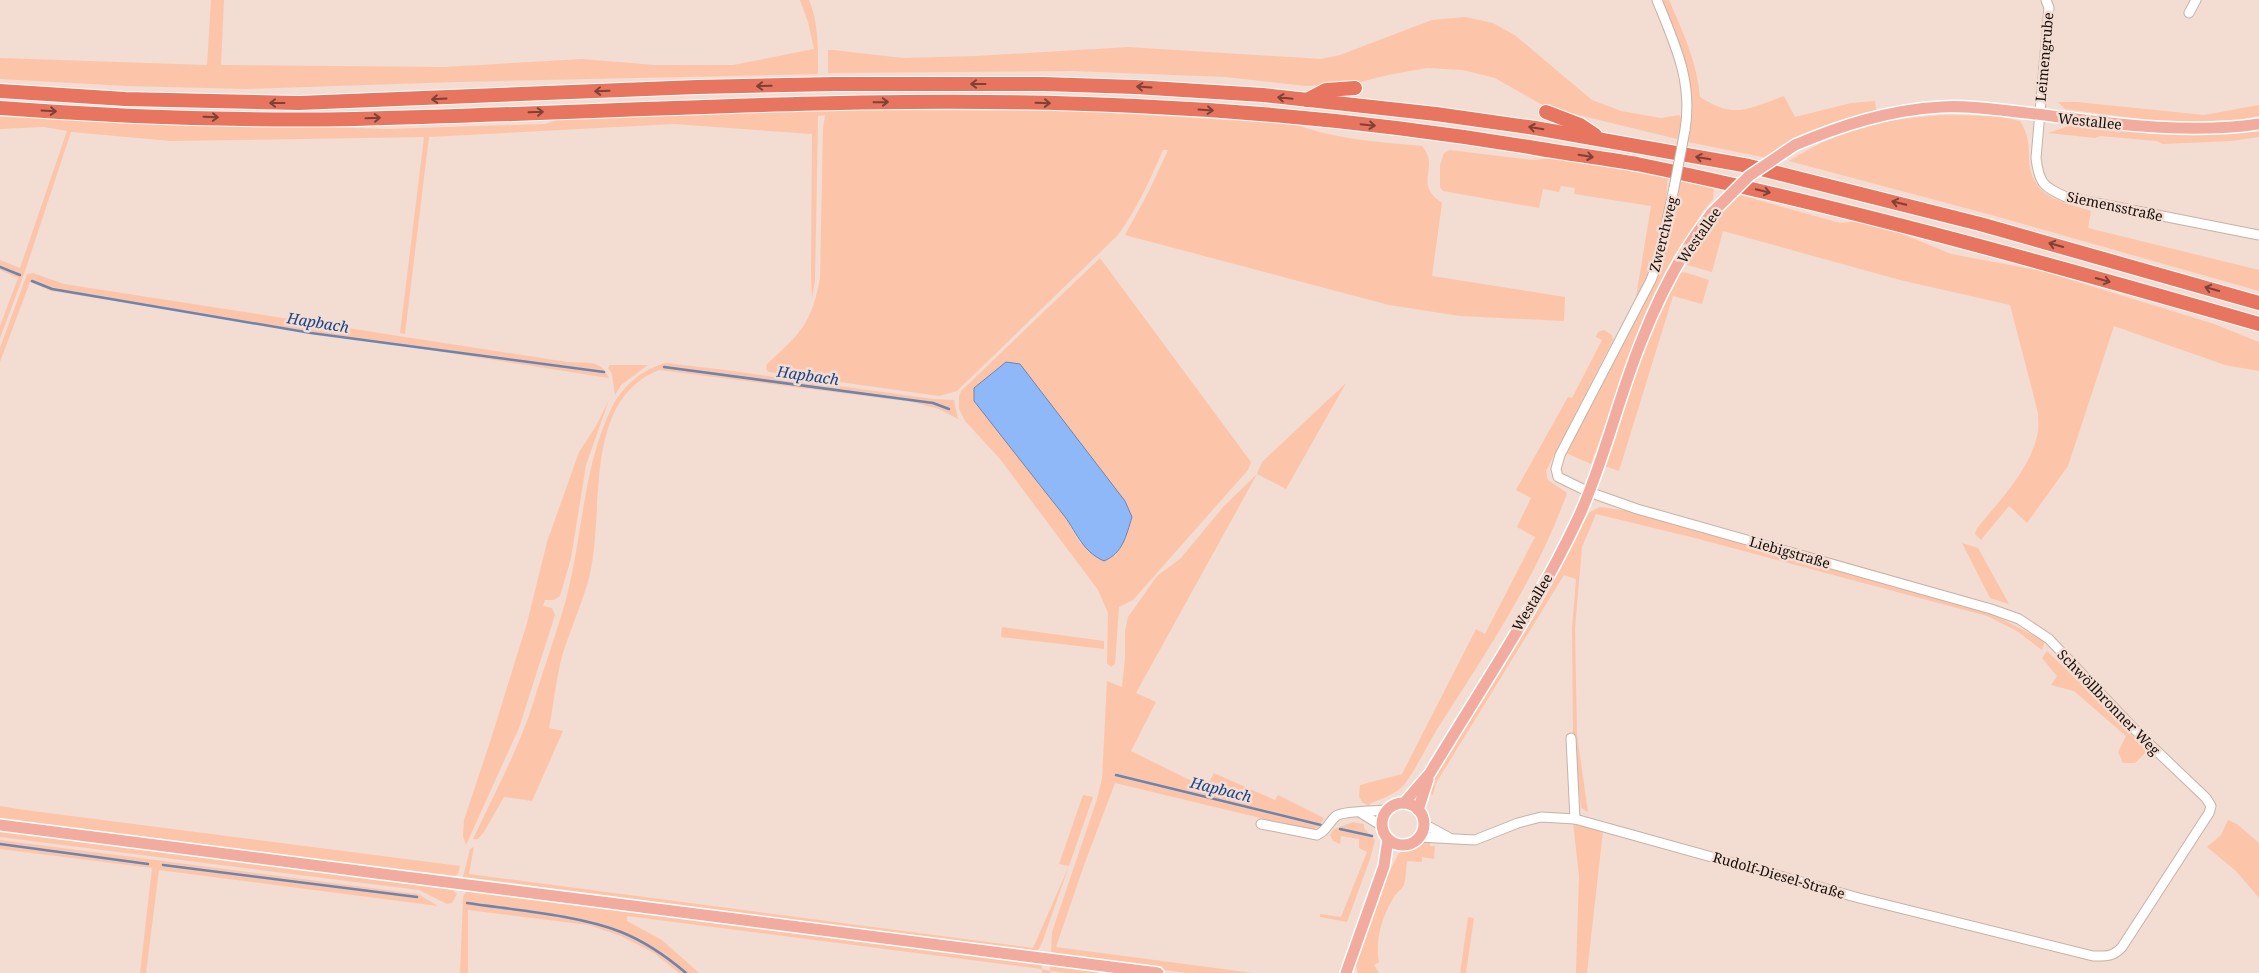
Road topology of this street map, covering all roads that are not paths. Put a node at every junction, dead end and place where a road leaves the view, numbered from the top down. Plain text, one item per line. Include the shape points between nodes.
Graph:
1 (1657, 0) edge
2 (2046, 0) edge
3 (2196, 0) edge
4 (2189, 13) dead end
5 (1355, 88) dead end
6 (0, 91) edge
7 (1306, 100) junction
8 (0, 108) edge
9 (1546, 112) dead end
10 (2039, 115) junction
11 (2259, 124) edge
12 (1602, 139) junction
13 (2259, 235) edge
14 (2259, 303) edge
15 (2259, 324) edge
16 (1589, 492) junction
17 (1992, 608) joint
18 (1571, 738) dead end
19 (1430, 773) junction
20 (1404, 802) junction
21 (1386, 810) junction
22 (1418, 810) junction
23 (1361, 813) junction
24 (1575, 819) junction
25 (1261, 824) dead end
26 (1424, 824) junction
27 (0, 825) edge
28 (1382, 826) junction
29 (1419, 837) junction
30 (1450, 838) junction
31 (1388, 839) junction
32 (1402, 845) junction
33 (1384, 866) junction
34 (2110, 956) joint
35 (1158, 973) edge
36 (1346, 973) edge

1 - 16 street, Zwerchweg, bridge via 1684,69 1688,110 1658,262 1560,455 1556,469 1558,477
2 - 10 street, Leimengrube via 2049,8
3 - 4 street
5 - 7 highway via 1326,90
7 -> 6 highway via 1135,87 1044,84 813,84 299,103 124,99
12 -> 7 highway
8 -> 15 highway via 133,116 298,119 832,103 1033,102 1334,121 1474,138 1629,163 1757,190 1981,246
9 - 12 highway via 1580,125
10 - 11 main road, Westallee via 2164,129 2232,128
10 - 13 street, Siemensstraße via 2038,173 2041,182 2050,190 2066,197
10 - 16 main road, Westallee, bridge via 1985,108 1942,107 1866,118 1794,145 1749,176 1696,234 1657,303
14 -> 12 highway via 1886,199 1749,166
16 - 17 street, Liebigstraße via 1637,509
16 - 19 main road, Westallee via 1556,561
17 - 34 street, Schwöllbronner Weg via 2018,619 2049,639 2140,735 2206,798 2210,806 2209,813 2122,947
18 - 24 street
19 - 20 main road, Westallee
19 - 22 main road, Westallee
20 - 21 main road
20 - 22 main road
21 - 23 street
21 - 28 main road
22 - 26 main road
23 - 25 street via 1344,812 1336,816 1325,832 1317,835
23 - 28 street
24 - 30 street, Rudolf-Diesel-Straße via 1541,817 1475,840
24 - 34 street, Rudolf-Diesel-Straße via 1868,900 2093,956
26 - 29 main road
26 - 30 street, Rudolf-Diesel-Straße
27 - 35 main road
28 - 31 main road
29 - 30 street, Rudolf-Diesel-Straße
29 - 32 main road
31 - 32 main road
31 - 33 main road
32 - 33 main road
33 - 36 main road

